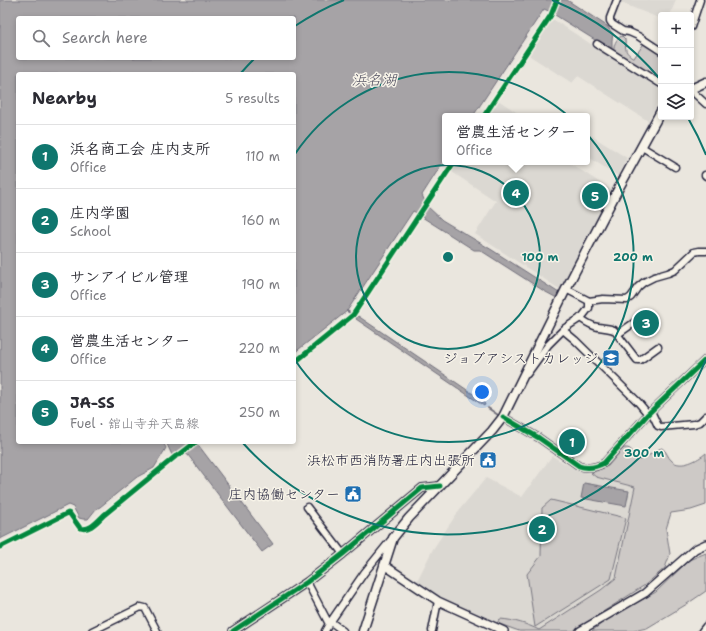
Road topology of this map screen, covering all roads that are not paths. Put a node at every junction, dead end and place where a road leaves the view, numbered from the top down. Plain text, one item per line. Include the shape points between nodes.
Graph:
1 (617, 0) edge
2 (700, 0) edge
3 (694, 18) edge
4 (597, 44) dead end
5 (658, 49) edge
6 (658, 82) edge
7 (706, 82) edge
8 (694, 88) edge
9 (694, 92) edge
10 (706, 104) edge
11 (658, 118) edge
12 (642, 147) junction
13 (675, 167) dead end
14 (706, 251) edge
15 (566, 289) junction
16 (589, 301) junction
17 (580, 318) junction
18 (638, 320) dead end
19 (563, 330) junction
20 (618, 334) junction
21 (658, 346) dead end
22 (539, 351) junction
23 (706, 359) edge
24 (650, 412) junction
25 (706, 416) edge
26 (503, 417) junction
27 (440, 486) junction
28 (307, 507) dead end
29 (393, 538) junction
30 (706, 544) edge
31 (343, 554) junction
32 (384, 565) junction
33 (307, 582) junction
34 (438, 601) junction
35 (330, 623) junction
36 (706, 626) edge
37 (92, 631) edge
38 (157, 631) edge
39 (233, 631) edge
40 (325, 631) edge
41 (343, 631) edge
42 (363, 631) edge
43 (432, 631) edge
44 (504, 631) edge
45 (581, 631) edge
46 (702, 631) edge

1 - 5 street via 610,18 612,24
2 - 3 street
4 - 6 street
7 - 8 main road
9 - 10 street
11 - 12 main road
12 - 13 street
12 - 15 main road
14 - 16 street via 694,252 675,270 644,282 627,300
15 - 16 street
15 - 22 main road
16 - 17 street via 589,308
17 - 19 street
17 - 20 street via 588,324 612,329
18 - 20 street
19 - 22 street
19 - 24 street
20 - 21 street via 637,360
22 - 26 main road via 522,377
23 - 24 street
24 - 25 street via 660,428 694,424
24 - 26 street via 604,463 589,468 579,466
26 - 27 main road
27 - 29 main road
27 - 31 street via 422,488
28 - 31 street
29 - 32 main road
29 - 35 street via 364,573
30 - 45 street via 695,549 645,593
31 - 33 street
32 - 34 street
32 - 42 main road
33 - 35 street
33 - 39 street
34 - 43 street
34 - 44 street
35 - 40 street
35 - 41 street
36 - 46 street
37 - 38 street via 141,607 145,608

